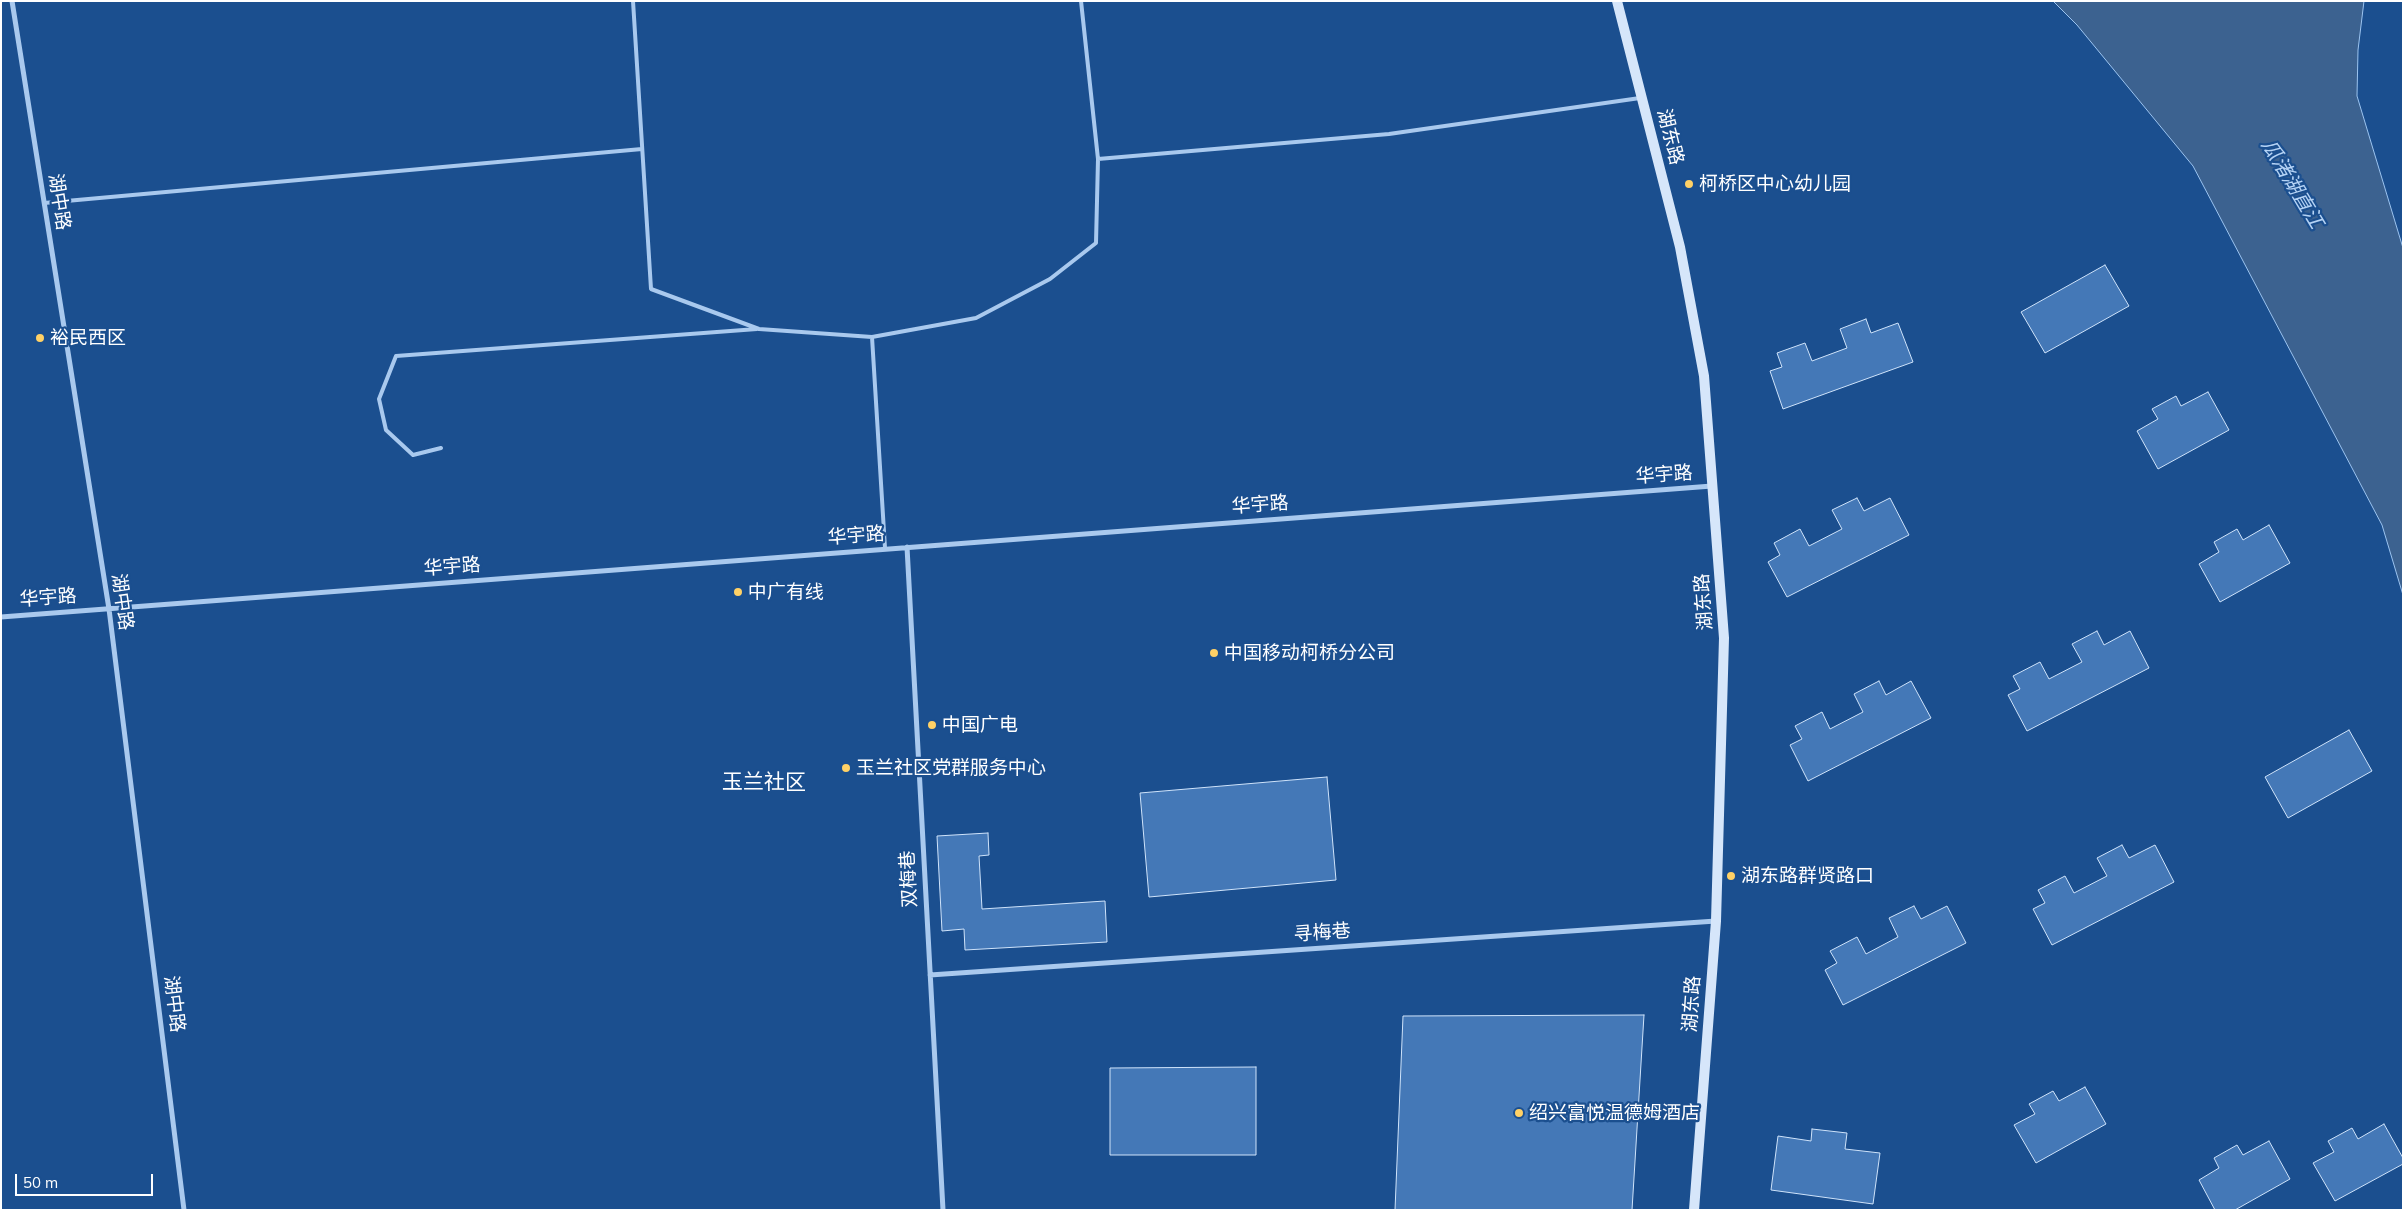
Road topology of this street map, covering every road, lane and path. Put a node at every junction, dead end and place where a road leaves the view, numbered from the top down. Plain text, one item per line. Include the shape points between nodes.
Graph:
1 (12, 1) edge
2 (633, 1) edge
3 (1081, 1) edge
4 (1617, 1) edge
5 (1642, 98) junction
6 (642, 149) junction
7 (1098, 159) junction
8 (44, 203) junction
9 (759, 328) junction
10 (872, 337) junction
11 (441, 448) dead end
12 (1713, 486) junction
13 (907, 547) junction
14 (885, 548) junction
15 (109, 609) junction
16 (1, 617) edge
17 (1716, 922) junction
18 (930, 975) junction
19 (184, 1210) edge
20 (943, 1210) edge
21 (1694, 1210) edge

1 - 8 street, 湖中路
2 - 6 lane
3 - 7 lane
4 - 5 street, 湖东路
5 - 7 lane via 1389,134
5 - 12 street, 湖东路 via 1680,247 1704,376
6 - 8 lane
6 - 9 lane via 651,289
7 - 10 lane via 1096,243 1050,279 976,318
8 - 15 street, 湖中路
9 - 10 lane
9 - 11 lane via 396,356 379,399 386,430 413,455
10 - 14 lane
12 - 13 street, 华宇路
12 - 17 street, 湖东路 via 1724,638
13 - 14 street, 华宇路
13 - 18 street, 双梅巷
14 - 15 street, 华宇路
15 - 16 street, 华宇路
15 - 19 street, 湖中路
17 - 18 street, 寻梅巷
17 - 21 street, 湖东路
18 - 20 street, 双梅巷

